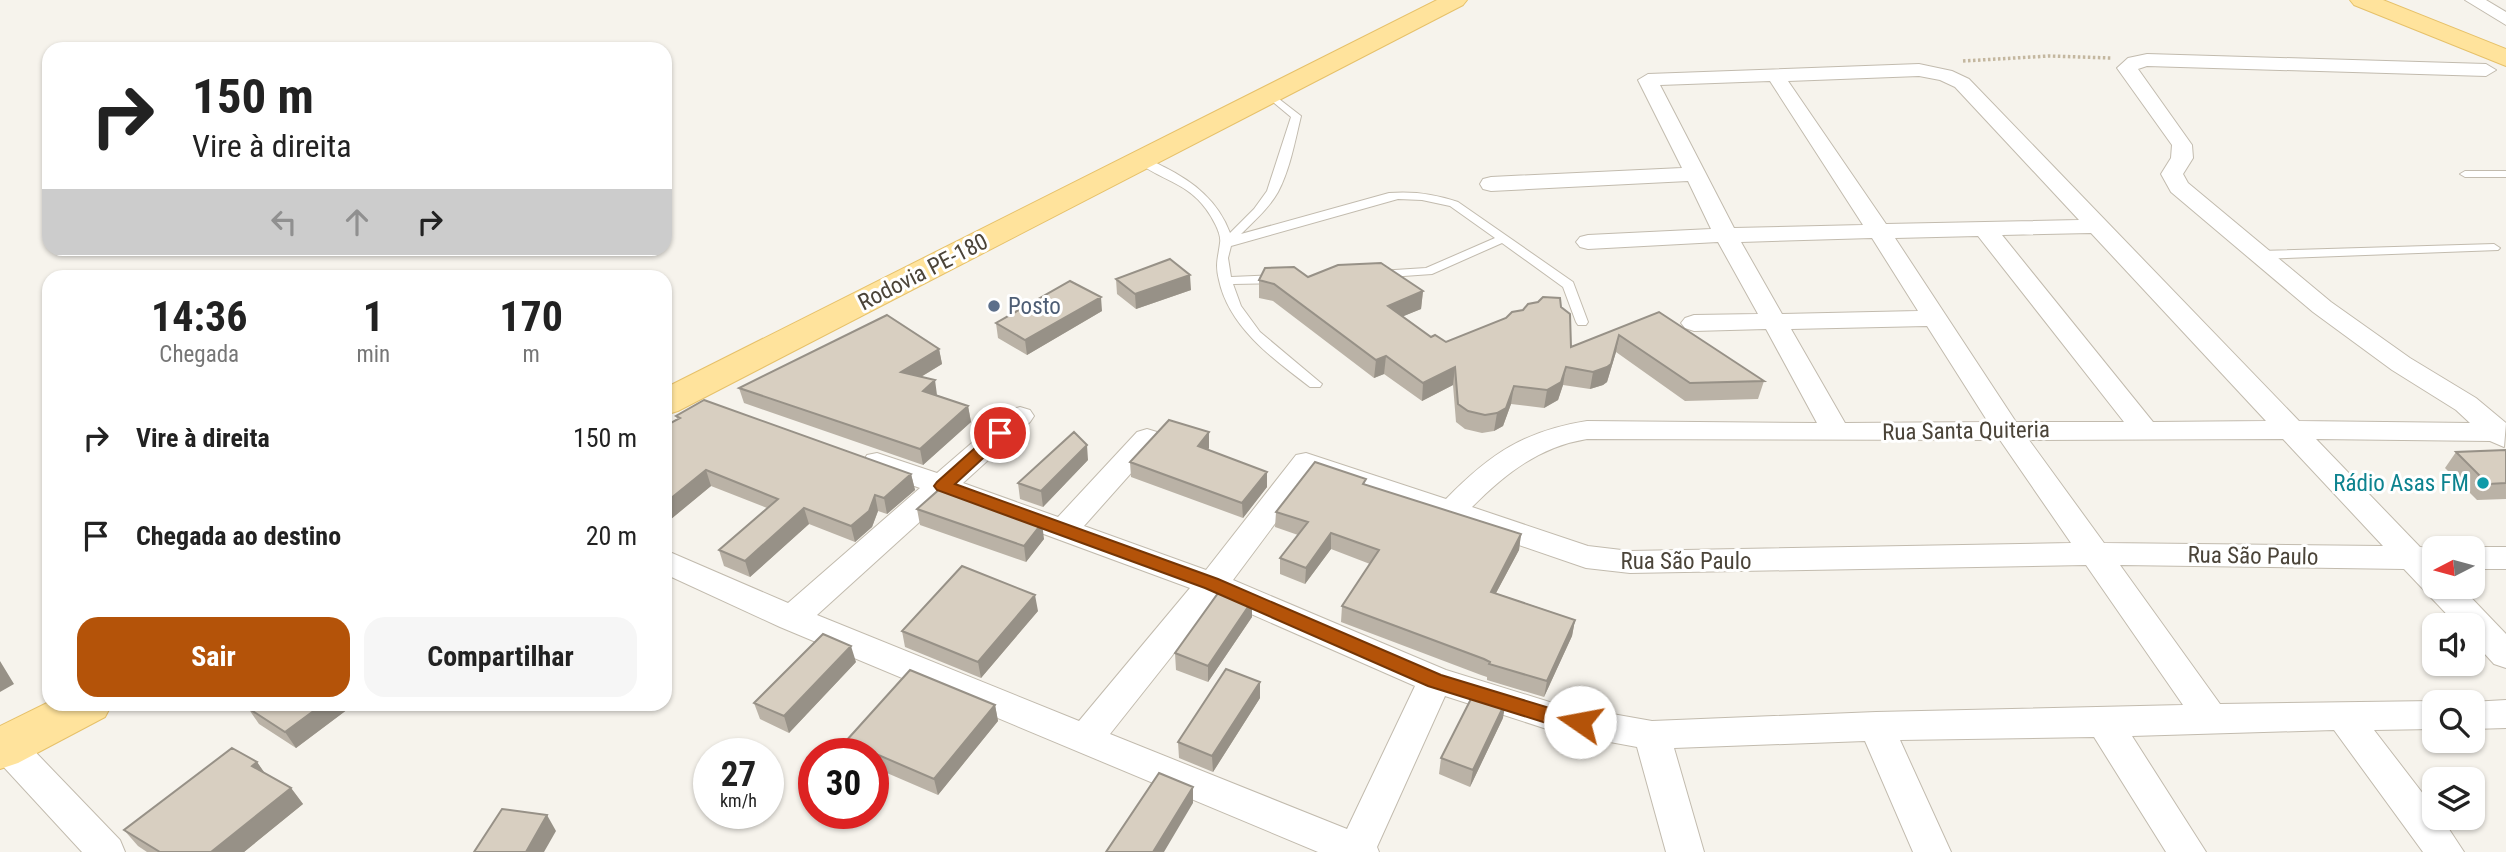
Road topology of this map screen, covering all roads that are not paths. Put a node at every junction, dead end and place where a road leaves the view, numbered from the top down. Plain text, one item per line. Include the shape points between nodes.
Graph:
1 (1455, 0) edge
2 (2362, 0) edge
3 (2474, 0) edge
4 (2502, 16) edge
5 (2498, 69) edge
6 (1775, 75) junction
7 (1270, 95) junction
8 (1142, 161) junction
9 (1695, 174) junction
10 (2465, 174) dead end
11 (2506, 174) edge
12 (1491, 184) dead end
13 (2099, 226) junction
14 (1983, 227) junction
15 (1879, 231) junction
16 (1726, 235) junction
17 (1503, 239) junction
18 (1227, 242) junction
19 (1588, 243) dead end
20 (2494, 248) dead end
21 (2259, 255) junction
22 (1360, 275) edge
23 (1292, 278) edge
24 (1224, 281) junction
25 (1935, 318) junction
26 (1582, 321) dead end
27 (1776, 322) junction
28 (1694, 323) dead end
29 (1315, 384) dead end
30 (674, 398) edge
31 (722, 407) edge
32 (1020, 416) dead end
33 (2144, 429) junction
34 (2007, 430) junction
35 (2289, 430) junction
36 (1836, 432) junction
37 (2503, 435) edge
38 (1147, 438) dead end
39 (852, 453) edge
40 (943, 486) junction
41 (1452, 510) junction
42 (1065, 528) junction
43 (2092, 554) junction
44 (2422, 557) edge
45 (2422, 558) edge
46 (2485, 558) edge
47 (2506, 558) edge
48 (672, 564) edge
49 (1212, 584) junction
50 (2452, 599) edge
51 (792, 618) junction
52 (2506, 655) edge
53 (1435, 680) junction
54 (74, 711) edge
55 (2506, 714) edge
56 (2422, 715) edge
57 (2485, 715) edge
58 (2343, 716) junction
59 (2211, 718) junction
60 (2104, 723) junction
61 (1876, 726) junction
62 (1652, 735) junction
63 (1087, 737) junction
64 (3, 748) edge
65 (1358, 851) edge
66 (106, 852) edge
67 (1685, 852) edge
68 (1932, 852) edge
69 (2187, 852) edge
70 (2445, 852) edge

1 - 7 main road, Rodovia PE-180
2 - 5 main road via 2450,36
3 - 4 street
5 - 21 street via 2131,63 2128,72 2182,145 2173,180
6 - 9 street via 1648,80
6 - 13 street via 1919,70 1945,75 1962,83
6 - 15 street
7 - 8 main road, Rodovia PE-180
7 - 18 lane via 1296,116 1278,179 1256,212
8 - 18 lane via 1187,182 1212,209
8 - 30 main road, Rodovia PE-180
9 - 12 street
9 - 16 street
10 - 11 lane
13 - 14 street
13 - 35 street
14 - 15 street
14 - 33 street
15 - 16 street
15 - 25 street
16 - 19 street
16 - 27 street
17 - 18 lane via 1454,204 1409,194
17 - 22 lane via 1428,271
17 - 26 lane via 1569,285
18 - 24 lane via 1221,254
20 - 21 lane
21 - 37 street via 2322,307 2466,404
23 - 24 lane
24 - 29 lane via 1253,333
25 - 27 street
25 - 34 street
27 - 28 street
27 - 36 street
30 - 31 street
32 - 40 street
33 - 34 street, Rua Santa Quiteria
33 - 35 street, Rua Santa Quiteria
34 - 36 street, Rua Santa Quiteria
34 - 43 street
35 - 37 street, Rua Santa Quiteria
35 - 44 street
36 - 41 street, Rua Santa Quiteria via 1573,431 1532,442 1510,455
38 - 42 street
39 - 40 street
40 - 42 street
40 - 51 street
41 - 43 street, Rua São Paulo via 1586,557 1630,562
41 - 49 street, Rua São Paulo via 1306,462
42 - 49 street
43 - 45 street, Rua São Paulo
43 - 59 street
46 - 47 street
48 - 51 street
49 - 53 street
49 - 63 street, Rua São Paulo
50 - 52 street
51 - 63 street
53 - 62 street via 1556,718
53 - 65 street
54 - 64 main road
55 - 57 street
56 - 58 street
58 - 59 street
58 - 70 street
59 - 60 street
60 - 61 street
60 - 69 street
61 - 62 street
61 - 68 street
62 - 67 street
63 - 65 street
64 - 66 street

